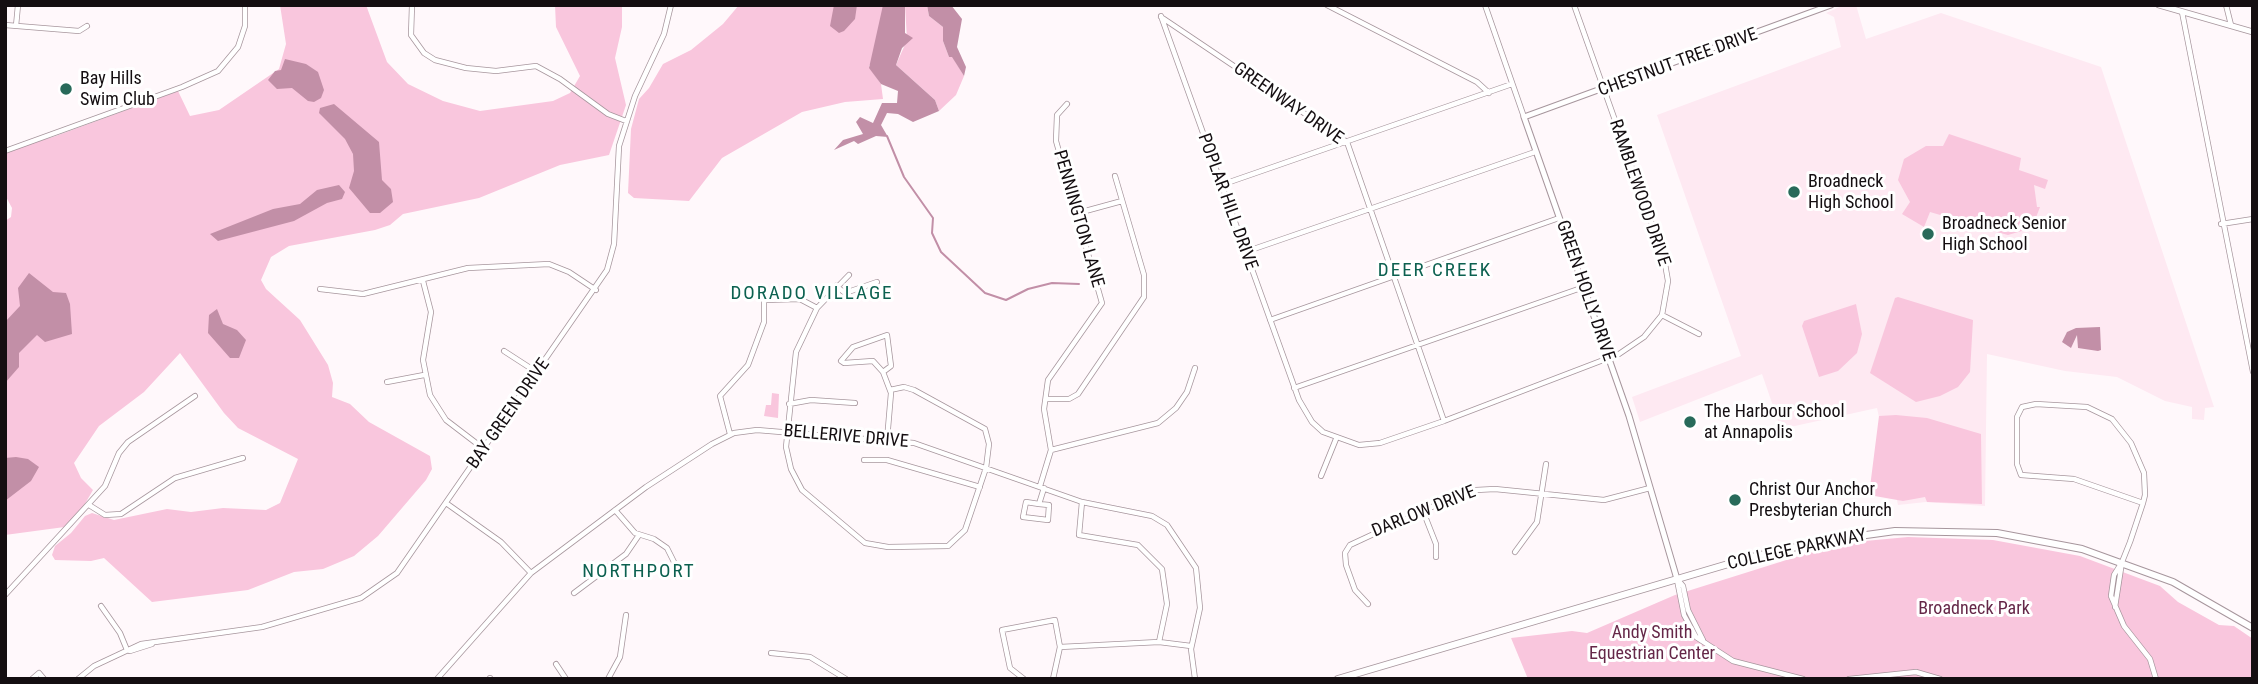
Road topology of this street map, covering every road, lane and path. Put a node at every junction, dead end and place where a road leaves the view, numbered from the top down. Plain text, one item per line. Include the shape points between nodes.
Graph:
1 (18, 5) edge
2 (244, 5) edge
3 (412, 5) edge
4 (671, 5) edge
5 (1327, 5) edge
6 (1485, 5) edge
7 (1574, 5) edge
8 (1832, 5) edge
9 (2160, 5) edge
10 (2226, 5) edge
11 (2182, 12) junction
12 (1161, 16) joint
13 (2231, 24) junction
14 (5, 25) edge
15 (16, 26) junction
16 (87, 26) dead end
17 (2253, 32) edge
18 (1512, 84) junction
19 (1603, 91) junction
20 (1489, 93) junction
21 (1067, 104) dead end
22 (1524, 117) junction
23 (626, 121) junction
24 (1347, 142) junction
25 (5, 150) edge
26 (1535, 152) junction
27 (1115, 176) dead end
28 (1221, 185) junction
29 (1122, 201) junction
30 (1369, 209) junction
31 (1078, 213) junction
32 (1559, 218) junction
33 (2253, 219) edge
34 (2221, 224) junction
35 (1245, 252) junction
36 (849, 275) dead end
37 (1392, 278) junction
38 (424, 281) junction
39 (877, 282) dead end
40 (836, 286) junction
41 (1584, 287) junction
42 (320, 289) dead end
43 (596, 290) junction
44 (817, 308) junction
45 (1662, 315) junction
46 (1270, 320) junction
47 (1699, 334) dead end
48 (1416, 347) junction
49 (504, 351) dead end
50 (1608, 358) junction
51 (1195, 368) dead end
52 (883, 372) junction
53 (2253, 372) edge
54 (538, 373) junction
55 (424, 375) junction
56 (387, 382) dead end
57 (1294, 388) junction
58 (890, 390) junction
59 (195, 396) dead end
60 (1046, 400) junction
61 (855, 403) dead end
62 (789, 404) junction
63 (1444, 421) junction
64 (787, 432) junction
65 (730, 434) junction
66 (1336, 439) junction
67 (887, 440) junction
68 (484, 449) junction
69 (1051, 450) junction
70 (243, 458) dead end
71 (864, 460) dead end
72 (1546, 464) dead end
73 (986, 468) junction
74 (1321, 476) dead end
75 (980, 486) junction
76 (1042, 487) junction
77 (1650, 488) junction
78 (1542, 493) junction
79 (1082, 502) junction
80 (446, 503) junction
81 (2143, 503) junction
82 (1039, 504) junction
83 (89, 505) junction
84 (615, 510) junction
85 (1423, 510) junction
86 (639, 535) junction
87 (1515, 552) dead end
88 (1436, 558) dead end
89 (2122, 562) junction
90 (678, 570) dead end
91 (531, 573) junction
92 (1677, 579) junction
93 (574, 593) dead end
94 (5, 595) edge
95 (1368, 604) dead end
96 (101, 606) dead end
97 (626, 615) dead end
98 (2253, 628) edge
99 (1159, 642) junction
100 (1191, 646) junction
101 (1060, 647) junction
102 (127, 651) junction
103 (771, 653) dead end
104 (556, 664) dead end
105 (32, 679) edge
106 (44, 679) edge
107 (78, 679) edge
108 (437, 679) edge
109 (566, 679) edge
110 (608, 679) edge
111 (846, 679) edge
112 (1024, 679) edge
113 (1053, 679) edge
114 (1195, 679) edge
115 (1338, 679) edge
116 (1802, 679) edge
117 (1849, 679) edge
118 (1940, 679) edge
119 (2156, 679) edge

1 - 15 street
2 - 25 street via 245,26 238,47 218,71
3 - 23 street via 411,34 435,60 496,71 536,66
4 - 23 street, BAY GREEN DRIVE via 664,34
5 - 20 street via 1477,82
6 - 18 street, GREEN HOLLY DRIVE
7 - 19 street, RAMBLEWOOD DRIVE
8 - 19 street, CHESTNUT TREE DRIVE
9 - 11 street
10 - 13 street
11 - 13 street
11 - 34 street
12 - 24 street, GREENWAY DRIVE
12 - 28 street, POPLAR HILL DRIVE
13 - 17 street
14 - 15 street
15 - 16 street via 79,31
18 - 20 street
18 - 22 street, GREEN HOLLY DRIVE
19 - 22 street, CHESTNUT TREE DRIVE
19 - 45 street, RAMBLEWOOD DRIVE via 1664,258 1668,281
20 - 24 street
21 - 31 street, PENNINGTON LANE via 1057,115 1056,141
22 - 26 street, GREEN HOLLY DRIVE
23 - 43 street, BAY GREEN DRIVE via 615,170 613,252
24 - 28 street
24 - 30 street, GREENWAY DRIVE
26 - 30 street
26 - 32 street, GREEN HOLLY DRIVE
27 - 29 street
28 - 35 street, POPLAR HILL DRIVE
29 - 31 street
29 - 60 street via 1144,275 1144,297 1078,394
30 - 35 street
30 - 37 street, GREENWAY DRIVE
31 - 60 street, PENNINGTON LANE via 1102,303 1048,380
32 - 37 street
32 - 41 street, GREEN HOLLY DRIVE
33 - 34 street
34 - 53 street
35 - 46 street, POPLAR HILL DRIVE
36 - 40 street
37 - 46 street
37 - 48 street, GREENWAY DRIVE
38 - 42 street via 363,294
38 - 43 street via 480,267 549,264
38 - 55 street via 431,312
39 - 40 street via 845,293
40 - 44 street
41 - 48 street
41 - 50 street, GREEN HOLLY DRIVE
43 - 54 street, BAY GREEN DRIVE
44 - 62 street via 796,352
44 - 65 street via 800,299 764,300 764,322 748,365 720,396
45 - 47 street
45 - 50 street via 1644,337
46 - 57 street, POPLAR HILL DRIVE
48 - 57 street
48 - 63 street, GREENWAY DRIVE
49 - 54 street
50 - 63 street
50 - 77 street, GREEN HOLLY DRIVE
51 - 69 street via 1176,408 1158,423
52 - 52 street via 891,366 887,335 853,347 841,361 873,361
52 - 58 street
54 - 68 street, BAY GREEN DRIVE
55 - 56 street
55 - 68 street via 440,414
57 - 66 street, POPLAR HILL DRIVE via 1312,422
58 - 67 street
58 - 73 street via 914,390 982,425 989,444
59 - 83 street via 128,442 105,486
60 - 69 street, PENNINGTON LANE
61 - 62 street via 811,400
62 - 64 street
63 - 66 street via 1380,443 1359,445
64 - 65 street, BELLERIVE DRIVE
64 - 67 street, BELLERIVE DRIVE
64 - 75 street via 789,461 798,483 865,542 888,547 948,546 965,530
65 - 84 street, BELLERIVE DRIVE
66 - 74 street
67 - 73 street, BELLERIVE DRIVE via 920,444
68 - 80 street, BAY GREEN DRIVE
69 - 76 street, PENNINGTON LANE
70 - 83 street via 176,478 121,514 105,514
71 - 75 street via 887,460
72 - 78 street
73 - 75 street
73 - 76 street, BELLERIVE DRIVE
76 - 79 street, BELLERIVE DRIVE
76 - 82 street, PENNINGTON LANE
77 - 78 street, DARLOW DRIVE via 1604,499
77 - 92 street, GREEN HOLLY DRIVE
78 - 85 street, DARLOW DRIVE via 1482,489
78 - 87 street via 1534,530
79 - 99 street via 1079,535 1138,545 1162,569 1167,592
79 - 100 street, BELLERIVE DRIVE via 1152,516 1167,525 1186,549 1200,590
80 - 91 street via 501,542
80 - 102 street, BAY GREEN DRIVE via 397,573 361,598 262,627 156,642
81 - 81 street via 2074,479 2021,475 2017,417 2022,407 2082,405 2112,419 2131,443 2144,473
81 - 89 street
82 - 82 street via 1026,502 1023,517 1048,520 1049,505
83 - 94 street
84 - 86 street
84 - 91 street, BELLERIVE DRIVE
85 - 88 street via 1436,544
85 - 95 street, DARLOW DRIVE via 1361,537 1347,548 1351,581
86 - 90 street via 667,548
86 - 93 street via 626,554
89 - 92 main road, COLLEGE PARKWAY via 2027,537 1907,530 1813,543
89 - 98 main road, COLLEGE PARKWAY via 2204,598
89 - 119 street via 2111,586 2115,607 2150,659
91 - 108 street, BELLERIVE DRIVE
92 - 115 main road, COLLEGE PARKWAY
92 - 116 street via 1703,641 1733,661
96 - 102 street
97 - 110 street via 623,646
99 - 100 street
99 - 101 street
100 - 114 street, BELLERIVE DRIVE
101 - 112 street via 1055,620 1002,630 1010,668
101 - 113 street
102 - 107 street, BAY GREEN DRIVE
103 - 111 street via 810,657
104 - 109 street
105 - 106 street via 39,673
117 - 118 street via 1916,672

